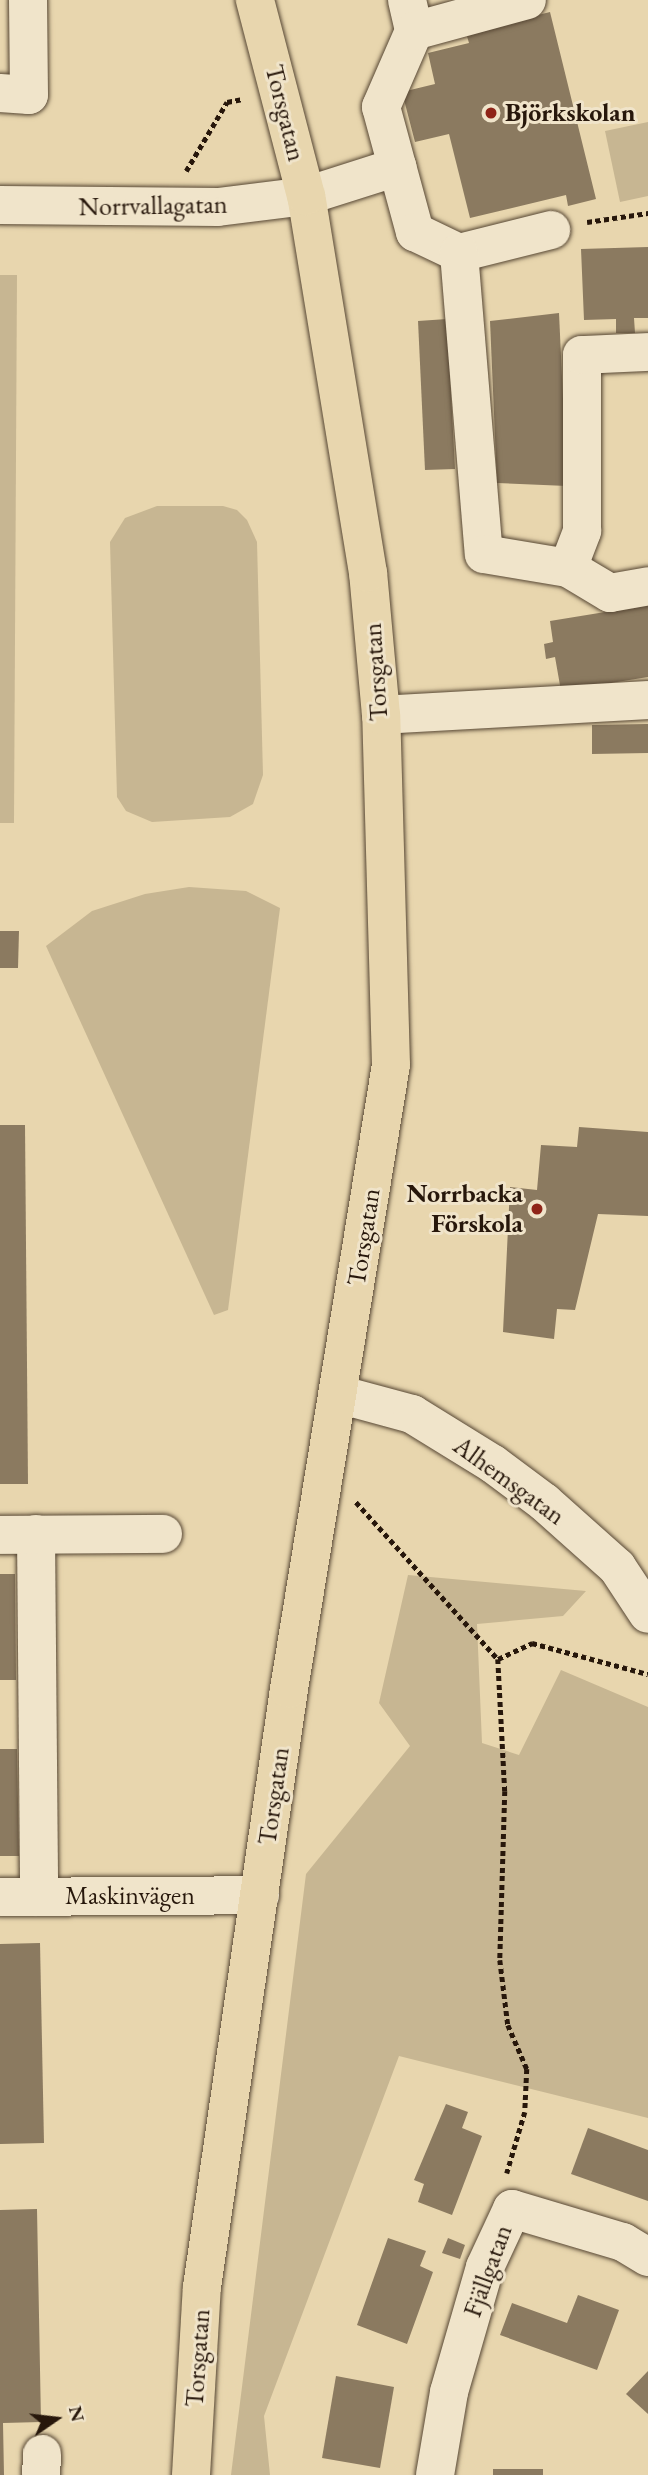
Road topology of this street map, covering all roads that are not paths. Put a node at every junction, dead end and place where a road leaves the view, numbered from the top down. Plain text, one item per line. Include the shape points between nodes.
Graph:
1 (28, 0) edge
2 (256, 0) edge
3 (527, 0) edge
4 (410, 16) edge
5 (14, 94) edge
6 (397, 167) junction
7 (306, 197) junction
8 (0, 205) edge
9 (551, 230) road end
10 (459, 253) junction
11 (648, 352) edge
12 (568, 568) junction
13 (648, 586) edge
14 (648, 700) edge
15 (380, 715) junction
16 (338, 1394) junction
17 (18, 1534) edge
18 (163, 1534) dead end
19 (648, 1614) edge
20 (260, 1895) junction
21 (0, 1897) edge
22 (39, 1897) junction
23 (648, 2258) edge
24 (191, 2475) edge
25 (435, 2475) edge

1 - 5 street
2 - 7 main road, Torsgatan
3 - 4 street
4 - 6 street via 381,107
6 - 7 street, Norrvallagatan
6 - 10 street via 415,232
7 - 8 street, Norrvallagatan via 218,207
7 - 15 main road, Torsgatan via 368,573
9 - 10 street
10 - 12 street via 484,554
11 - 12 street via 582,355 582,531
12 - 13 street via 610,593
14 - 15 street
15 - 16 main road, Torsgatan via 391,1065
16 - 19 street, Alhemsgatan via 412,1414 493,1464 617,1567
16 - 20 main road, Torsgatan
17 - 18 street
17 - 22 street
20 - 22 street, Maskinvägen
20 - 24 main road, Torsgatan via 202,2287
21 - 22 street, Maskinvägen
23 - 25 street, Fjällgatan via 622,2242 512,2209 481,2279 449,2392

